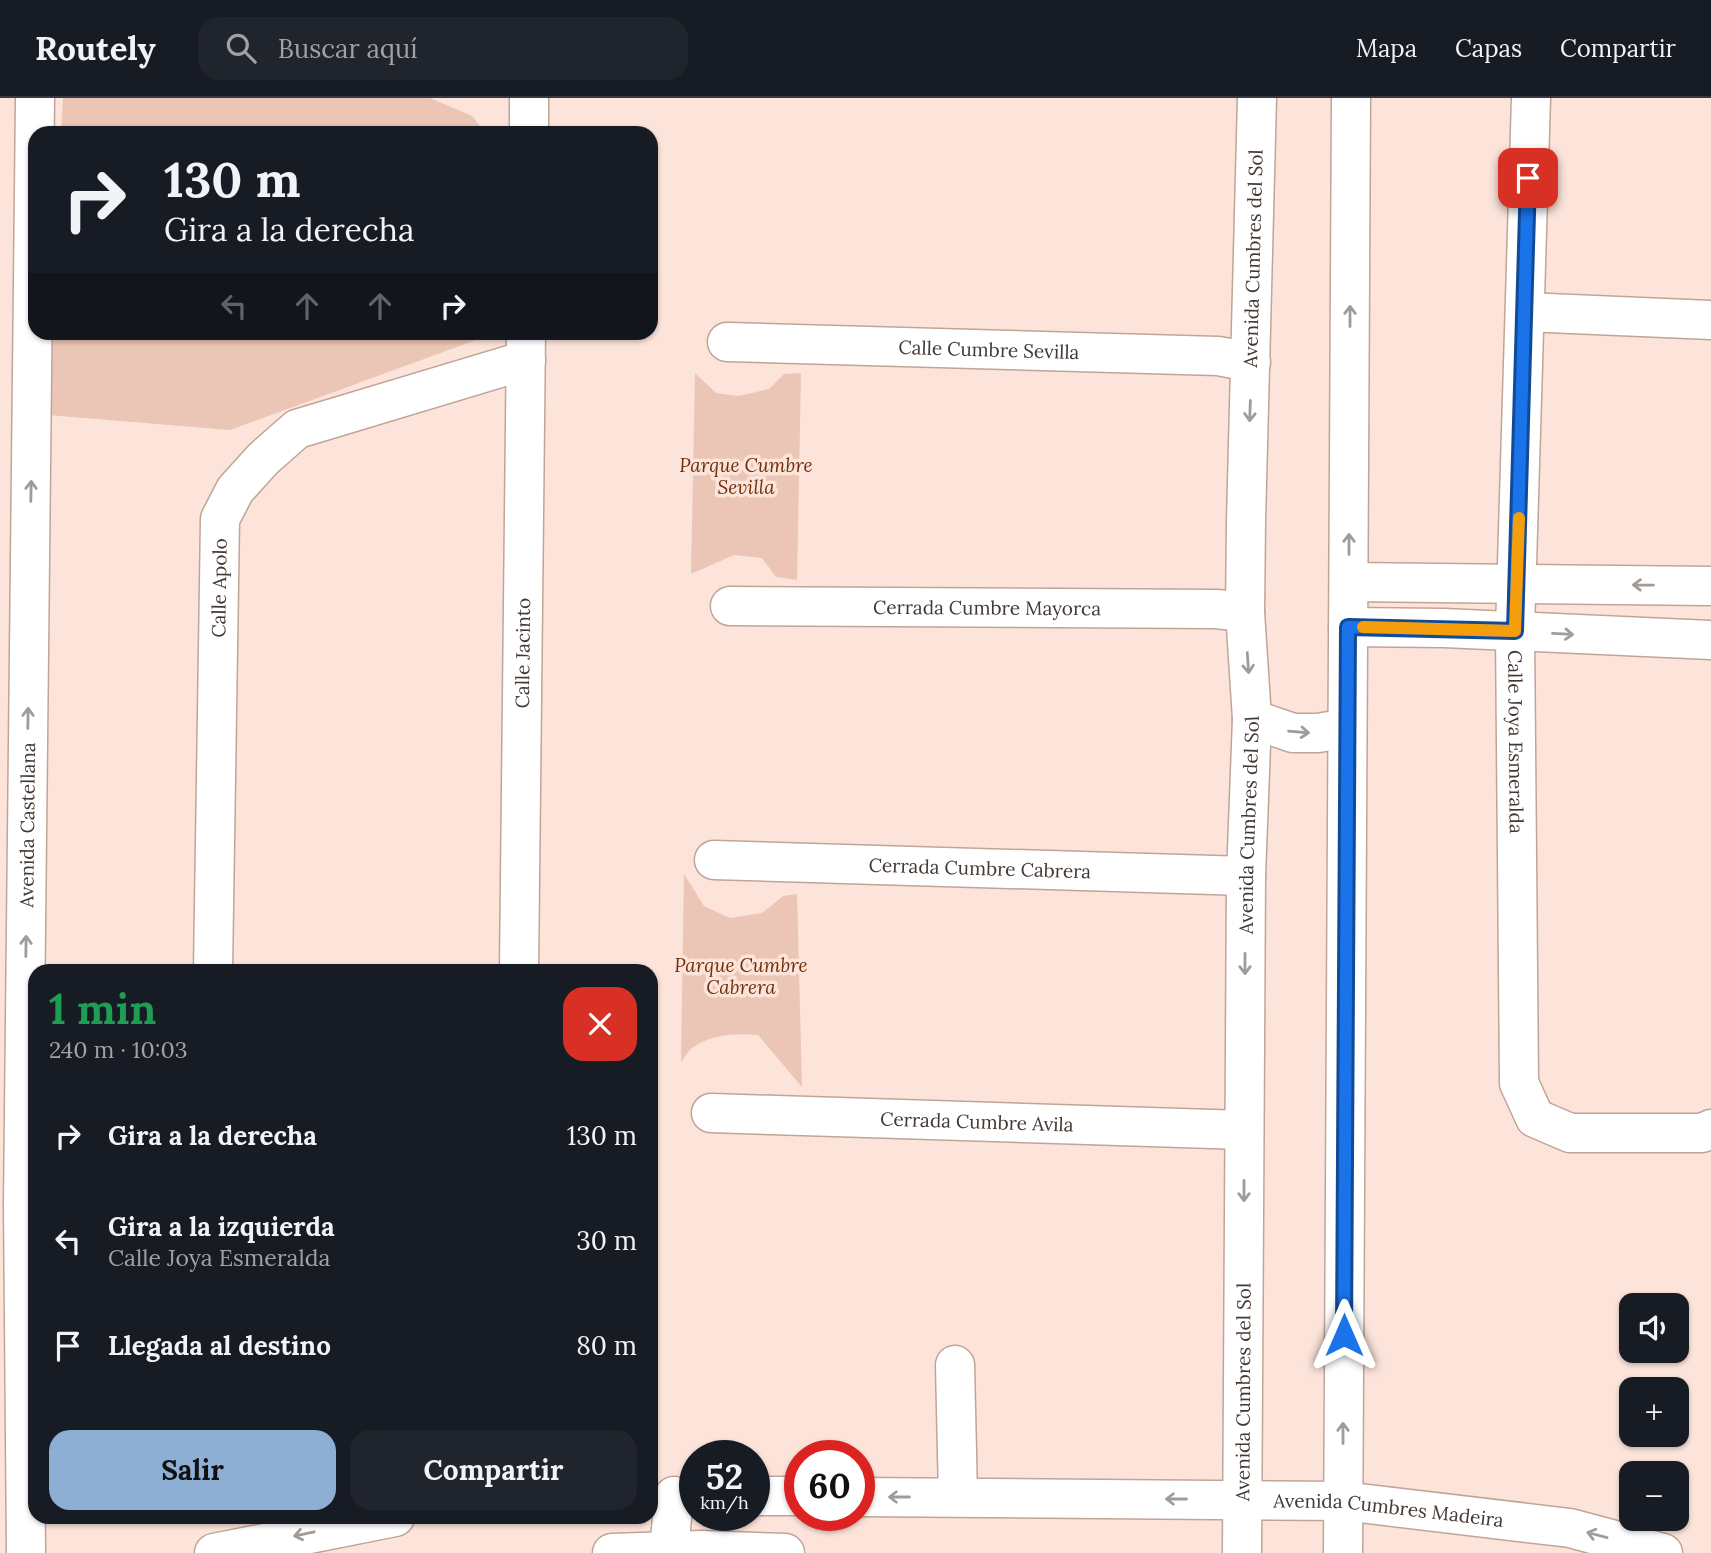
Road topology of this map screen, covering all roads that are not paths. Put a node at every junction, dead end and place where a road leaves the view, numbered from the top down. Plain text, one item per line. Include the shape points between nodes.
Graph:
1 (35, 98) edge
2 (529, 98) edge
3 (1257, 98) edge
4 (1351, 98) edge
5 (1531, 98) edge
6 (35, 126) edge
7 (529, 126) edge
8 (1525, 312) junction
9 (1711, 320) edge
10 (34, 340) edge
11 (727, 342) dead end
12 (526, 346) edge
13 (1251, 362) junction
14 (1349, 582) junction
15 (1517, 583) junction
16 (1711, 586) edge
17 (730, 606) dead end
18 (1245, 612) junction
19 (1348, 627) junction
20 (1515, 631) junction
21 (1711, 640) edge
22 (1252, 719) junction
23 (1348, 728) junction
24 (715, 860) dead end
25 (1246, 876) junction
26 (31, 964) edge
27 (213, 964) edge
28 (519, 964) edge
29 (711, 1113) dead end
30 (1711, 1129) edge
31 (1244, 1130) junction
32 (28, 1318) edge
33 (955, 1365) dead end
34 (673, 1496) edge
35 (875, 1497) edge
36 (958, 1497) junction
37 (1244, 1500) junction
38 (1343, 1501) junction
39 (360, 1524) edge
40 (669, 1551) edge
41 (26, 1553) edge
42 (214, 1553) edge
43 (612, 1553) edge
44 (785, 1553) edge
45 (1242, 1553) edge
46 (1343, 1553) edge
47 (1663, 1553) edge

6 -> 1 street, Avenida Castellana
2 - 7 street
3 - 13 street, Avenida Cumbres del Sol
14 -> 4 street
5 - 8 street, Calle Joya Esmeralda
8 - 9 street
8 - 15 street, Calle Joya Esmeralda
26 -> 10 street, Avenida Castellana
11 - 13 street, Calle Cumbre Sevilla via 1218,356
12 - 27 street, Calle Apolo via 297,429 235,490 220,519
12 - 28 street, Calle Jacinto
13 -> 18 street, Avenida Cumbres del Sol
14 - 15 street
14 - 19 street
16 -> 15 street
15 - 20 street, Calle Joya Esmeralda
17 - 18 street, Cerrada Cumbre Mayorca
18 -> 22 street, Avenida Cumbres del Sol
19 - 20 street
19 - 23 street
20 -> 21 street
20 - 30 street, Calle Joya Esmeralda via 1518,1083 1535,1118 1570,1133 1702,1133
22 -> 23 street via 1293,733
22 - 25 street, Avenida Cumbres del Sol
38 -> 23 street
24 - 25 street, Cerrada Cumbre Cabrera
25 -> 31 street, Avenida Cumbres del Sol
29 - 31 street, Cerrada Cumbre Avila
31 -> 37 street, Avenida Cumbres del Sol
32 - 41 street, Avenida Castellana
33 - 36 street
34 - 40 street
36 -> 35 street, Avenida Cumbres Madeira
37 -> 36 street, Avenida Cumbres Madeira
37 - 38 street, Avenida Cumbres Madeira
37 - 45 street, Avenida Cumbres del Sol
38 - 46 street
47 -> 38 street, Avenida Cumbres Madeira via 1570,1528
39 -> 42 street
40 - 43 street
40 - 44 street

